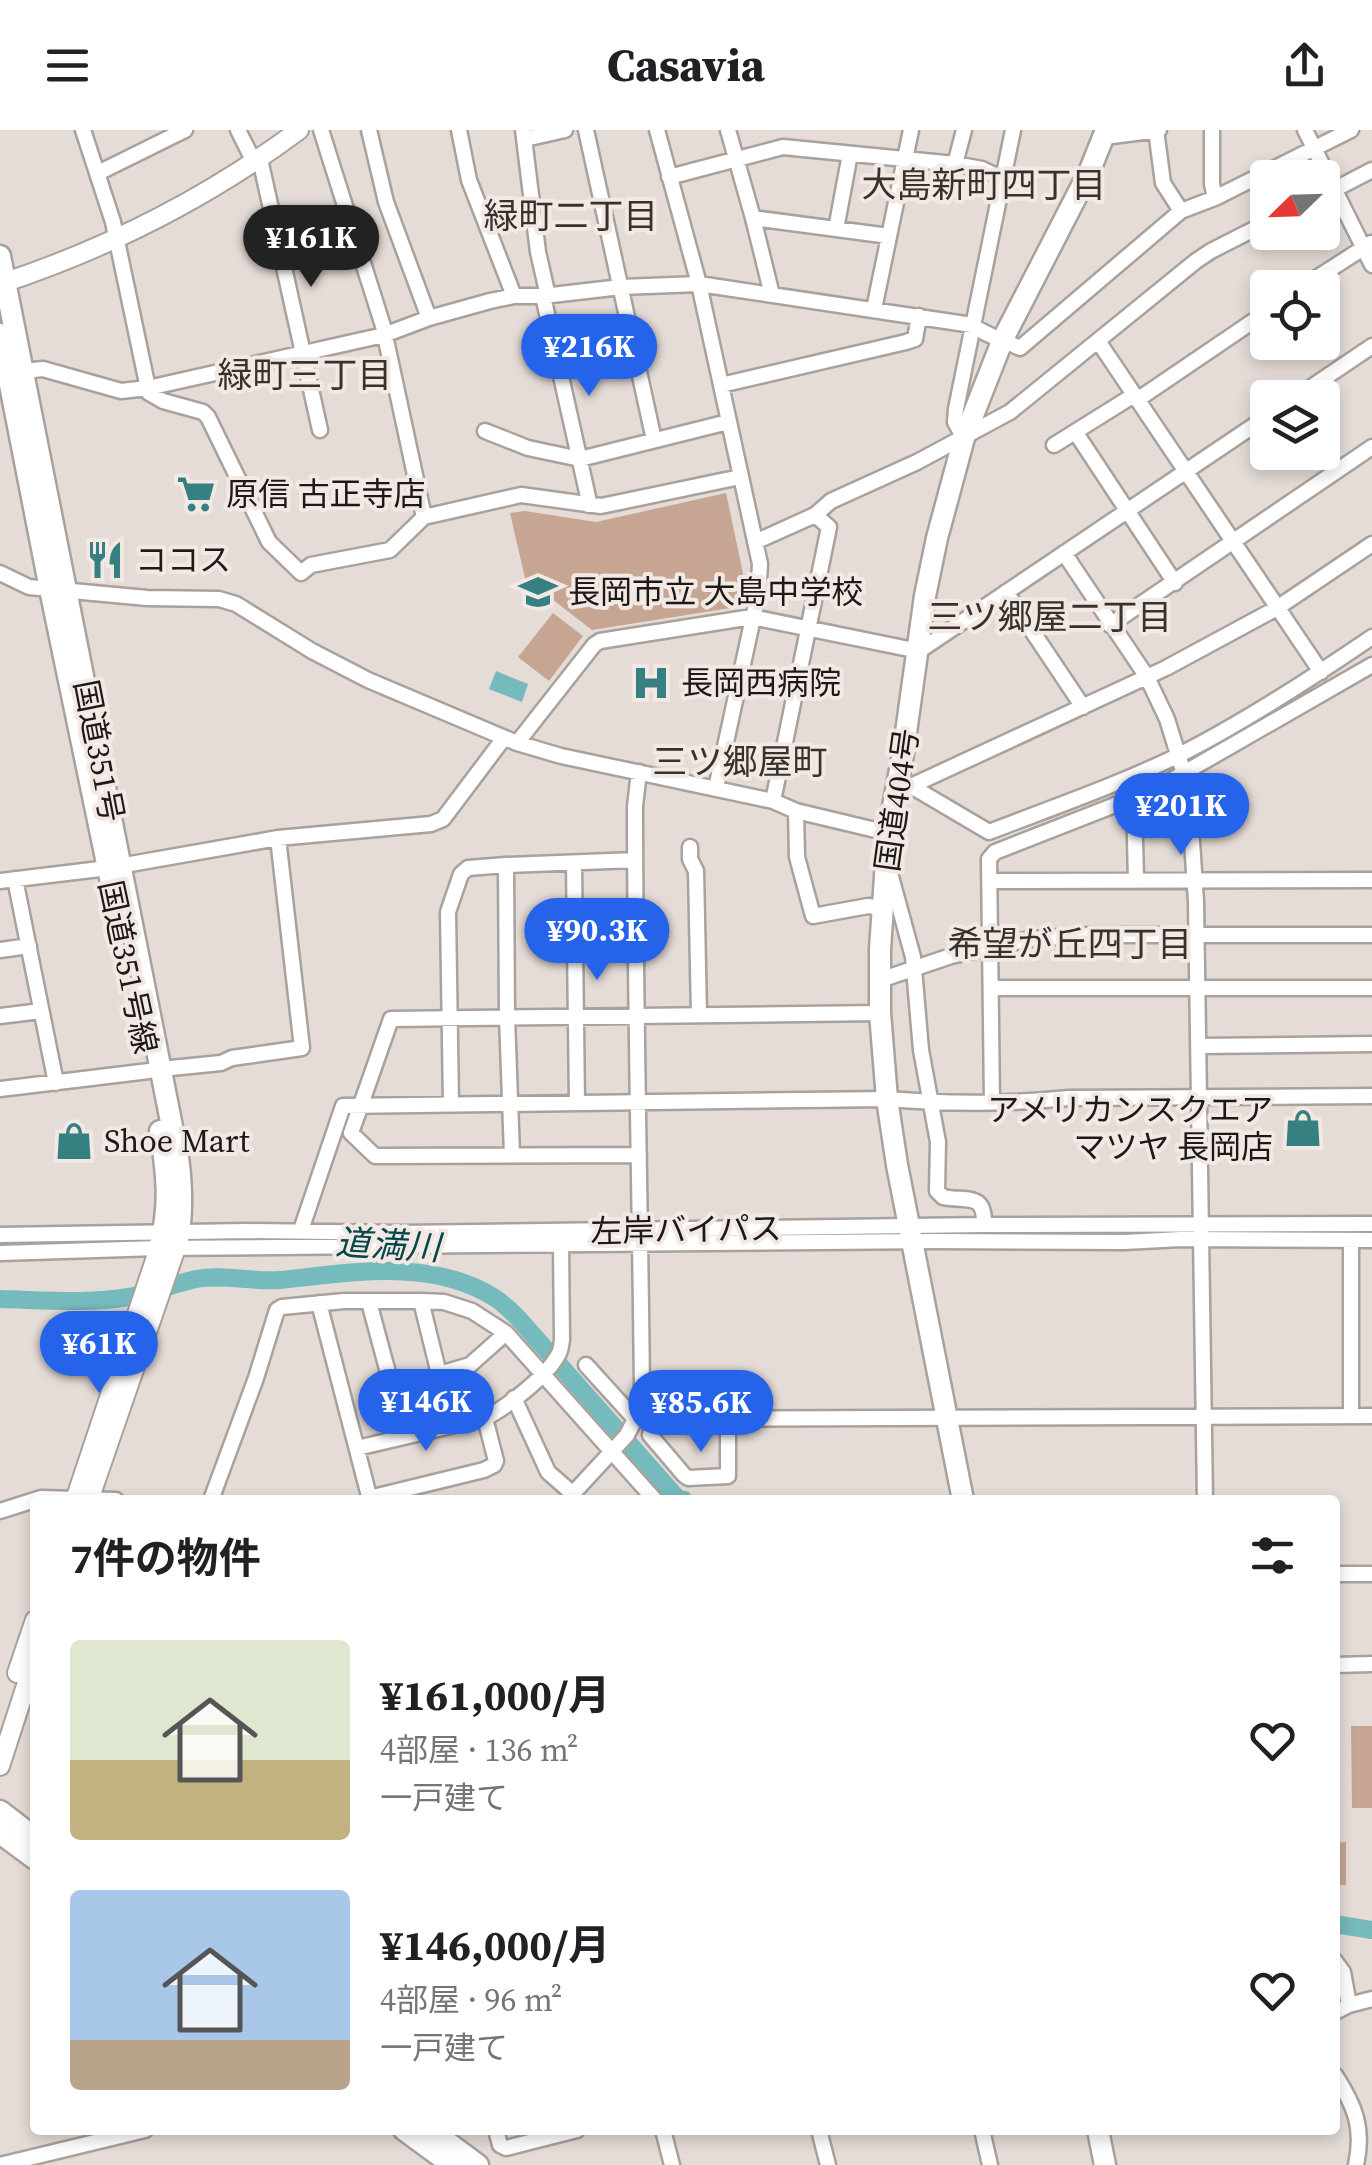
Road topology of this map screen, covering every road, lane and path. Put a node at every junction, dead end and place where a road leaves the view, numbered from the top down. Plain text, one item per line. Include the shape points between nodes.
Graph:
1 (83, 130) edge
2 (185, 130) edge
3 (238, 130) edge
4 (298, 130) edge
5 (321, 130) edge
6 (369, 130) edge
7 (459, 130) edge
8 (565, 130) edge
9 (586, 130) edge
10 (657, 130) edge
11 (728, 130) edge
12 (911, 130) edge
13 (964, 130) edge
14 (1013, 130) edge
15 (1158, 130) edge
16 (1212, 130) edge
17 (1304, 130) edge
18 (1351, 130) edge
19 (524, 134) edge
20 (1105, 134) edge
21 (1314, 150) junction
22 (850, 154) junction
23 (904, 159) junction
24 (736, 160) junction
25 (1317, 160) edge
26 (257, 161) junction
27 (955, 164) junction
28 (1372, 170) edge
29 (98, 173) junction
30 (669, 177) junction
31 (1001, 178) junction
32 (1340, 187) edge
33 (1215, 198) junction
34 (1340, 209) edge
35 (1181, 211) junction
36 (754, 218) junction
37 (836, 229) junction
38 (1250, 231) edge
39 (889, 236) junction
40 (115, 238) junction
41 (1368, 245) edge
42 (0, 256) edge
43 (1372, 265) edge
44 (1330, 270) edge
45 (3, 284) edge
46 (699, 284) junction
47 (621, 287) junction
48 (514, 296) junction
49 (546, 296) junction
50 (772, 296) junction
51 (874, 309) junction
52 (919, 316) junction
53 (429, 318) junction
54 (1250, 323) edge
55 (972, 325) junction
56 (0, 334) edge
57 (384, 334) junction
58 (1002, 339) junction
59 (1098, 341) junction
60 (1372, 346) edge
61 (302, 352) junction
62 (23, 371) junction
63 (1322, 380) edge
64 (720, 385) junction
65 (148, 388) junction
66 (1135, 398) junction
67 (728, 422) junction
68 (1250, 428) edge
69 (320, 430) dead end
70 (484, 431) dead end
71 (1076, 432) junction
72 (964, 438) junction
73 (654, 440) junction
74 (1054, 446) dead end
75 (1372, 447) edge
76 (580, 458) junction
77 (1186, 470) junction
78 (740, 476) junction
79 (588, 505) junction
80 (1127, 510) junction
81 (424, 516) junction
82 (815, 516) junction
83 (1232, 540) junction
84 (755, 542) junction
85 (1372, 544) edge
86 (1064, 553) junction
87 (0, 573) edge
88 (1174, 583) junction
89 (58, 590) junction
90 (1006, 592) junction
91 (1277, 608) junction
92 (752, 617) junction
93 (1110, 625) junction
94 (809, 629) junction
95 (1372, 637) edge
96 (919, 651) junction
97 (1372, 665) edge
98 (1321, 672) junction
99 (1147, 677) junction
100 (1083, 707) junction
101 (511, 740) junction
102 (1181, 765) junction
103 (639, 772) junction
104 (904, 787) junction
105 (716, 788) junction
106 (1134, 798) junction
107 (773, 801) junction
108 (796, 811) junction
109 (888, 833) junction
110 (278, 838) junction
111 (690, 847) dead end
112 (635, 860) junction
113 (574, 863) junction
114 (887, 863) junction
115 (506, 864) junction
116 (115, 867) junction
117 (8, 880) edge
118 (1136, 880) junction
119 (1195, 880) junction
120 (1372, 880) edge
121 (990, 881) junction
122 (882, 908) junction
123 (1196, 935) junction
124 (1372, 935) edge
125 (29, 946) junction
126 (990, 946) junction
127 (0, 950) edge
128 (914, 968) junction
129 (880, 980) junction
130 (991, 988) junction
131 (1197, 988) junction
132 (1372, 988) edge
133 (41, 1011) junction
134 (880, 1013) junction
135 (699, 1015) junction
136 (0, 1016) edge
137 (576, 1016) junction
138 (636, 1016) junction
139 (507, 1017) junction
140 (450, 1018) junction
141 (1372, 1044) edge
142 (1198, 1046) junction
143 (155, 1070) junction
144 (56, 1083) junction
145 (0, 1089) edge
146 (1372, 1096) edge
147 (1198, 1097) junction
148 (887, 1099) junction
149 (638, 1102) junction
150 (992, 1102) junction
151 (577, 1103) junction
152 (931, 1103) junction
153 (450, 1104) junction
154 (510, 1104) junction
155 (361, 1105) junction
156 (512, 1155) junction
157 (639, 1155) junction
158 (1372, 1224) edge
159 (302, 1226) dead end
160 (984, 1226) junction
161 (1201, 1231) junction
162 (0, 1235) edge
163 (911, 1235) junction
164 (640, 1237) junction
165 (170, 1240) junction
166 (1350, 1240) junction
167 (1372, 1240) edge
168 (561, 1245) junction
169 (0, 1253) edge
170 (421, 1300) junction
171 (319, 1302) junction
172 (370, 1302) junction
173 (506, 1333) junction
174 (586, 1365) dead end
175 (544, 1372) junction
176 (439, 1374) junction
177 (514, 1398) junction
178 (1204, 1415) junction
179 (1351, 1415) junction
180 (1372, 1416) edge
181 (485, 1418) junction
182 (636, 1418) junction
183 (946, 1418) junction
184 (654, 1419) junction
185 (728, 1419) junction
186 (454, 1425) junction
187 (405, 1436) junction
188 (357, 1448) junction
189 (616, 1450) junction
190 (83, 1495) edge
191 (212, 1495) edge
192 (369, 1495) edge
193 (385, 1495) edge
194 (568, 1495) edge
195 (572, 1495) edge
196 (651, 1495) edge
197 (962, 1495) edge
198 (1205, 1495) edge
199 (30, 1500) edge
200 (2, 1506) edge
201 (1340, 1574) edge
202 (1372, 1574) edge
203 (30, 1635) edge
204 (1372, 1664) edge
205 (1340, 1665) edge
206 (30, 1673) edge
207 (0, 1726) edge
208 (0, 1766) edge
209 (0, 1812) edge
210 (0, 1833) edge
211 (30, 1834) edge
212 (30, 1855) edge
213 (1340, 1968) edge
214 (1372, 1999) edge
215 (1342, 2008) edge
216 (1340, 2083) edge
217 (124, 2135) edge
218 (411, 2135) edge
219 (438, 2135) edge
220 (497, 2135) edge
221 (557, 2135) edge
222 (664, 2135) edge
223 (820, 2135) edge
224 (983, 2135) edge
225 (1099, 2135) edge
226 (1362, 2161) edge
227 (0, 2165) edge
228 (452, 2165) edge
229 (478, 2165) edge
230 (672, 2165) edge
231 (828, 2165) edge
232 (990, 2165) edge
233 (1105, 2165) edge

1 - 29 street
2 - 29 street
3 - 26 street
4 - 26 main road
5 - 57 street
6 - 53 street via 386,202
7 - 48 street via 470,180
8 - 19 street
9 - 47 street
10 - 30 street
11 - 24 street
12 - 23 street
13 - 27 street
14 - 31 street
15 - 20 street
15 - 35 street via 1163,183
16 - 33 street
17 - 21 street
18 - 21 street
19 - 49 street
20 - 58 highway, 国道404号
21 - 25 street
21 - 33 street
22 - 23 street
22 - 24 street via 783,147
22 - 37 street
23 - 27 street
23 - 39 street
24 - 30 street
24 - 36 street
26 - 40 main road
26 - 61 street
27 - 31 street
28 - 32 street
29 - 40 street
30 - 46 street
31 - 55 street
33 - 35 street
34 - 41 street
35 - 58 street via 1020,348
36 - 37 street
36 - 50 street
37 - 39 street
38 - 59 street via 1196,261
39 - 51 street
40 - 45 main road
40 - 65 street
41 - 43 street
41 - 44 street
42 - 45 highway, 国道351号
45 - 62 highway, 国道351号
46 - 47 street
46 - 50 street
46 - 64 street
47 - 49 street
47 - 73 street
48 - 49 street
48 - 53 street
49 - 76 street
50 - 51 street
51 - 52 street
52 - 55 street
52 - 64 street via 915,339
53 - 57 street
54 - 66 street
55 - 58 street
55 - 72 street via 955,422
56 - 89 highway
57 - 61 street
57 - 81 street
58 - 72 highway, 国道404号
59 - 66 street
59 - 72 street via 1010,412
60 - 63 street
61 - 65 street
61 - 69 street
62 - 65 street via 42,369 122,391
62 - 89 highway, 国道351号
64 - 67 street
65 - 81 street via 156,398 208,417 269,542 301,573 310,565 390,550
66 - 71 street
66 - 77 street
67 - 73 street
67 - 78 street
68 - 77 street
70 - 76 street
71 - 74 street
71 - 80 street
72 - 82 street via 831,501
72 - 96 highway, 国道404号 via 933,557
73 - 76 street
75 - 83 street
76 - 79 street
77 - 80 street
77 - 83 street
78 - 79 street
78 - 84 street
79 - 81 street via 520,495
80 - 86 street
80 - 88 street
82 - 84 street
82 - 94 street via 828,527
83 - 88 street
83 - 91 street
84 - 92 street via 760,573
85 - 91 street
86 - 90 street
86 - 93 street
87 - 89 street via 29,587
88 - 93 street
89 - 101 street via 236,604 357,674
89 - 116 highway, 国道351号
90 - 96 street
90 - 100 street
91 - 98 street
91 - 99 street
92 - 94 street
92 - 101 street via 594,645
92 - 105 street
93 - 99 street
94 - 96 street
94 - 107 street
95 - 98 street
96 - 104 highway, 国道404号
97 - 102 street
98 - 102 street
99 - 100 street
99 - 102 street
100 - 104 street
101 - 103 street
101 - 110 street via 444,819
102 - 104 street via 989,832
102 - 106 street
102 - 119 street
103 - 105 street
103 - 112 street
104 - 109 highway, 国道404号
105 - 107 street
106 - 118 street
106 - 121 street via 995,852
107 - 108 street
108 - 109 street
108 - 122 street via 797,857 814,916
109 - 114 highway, 国道404号
110 - 116 street
110 - 143 street via 302,1048
111 - 135 street
112 - 113 street
112 - 138 street
113 - 115 street
113 - 137 street
114 - 122 highway, 国道404号
114 - 128 street
115 - 139 street
115 - 140 street via 468,868 450,904
116 - 117 street
116 - 143 highway, 国道351号
117 - 125 street
118 - 119 street
118 - 121 street
119 - 120 street
119 - 123 street
121 - 126 street
122 - 129 highway, 国道404号
123 - 124 street
123 - 126 street via 1058,937
123 - 131 street
125 - 127 street
125 - 133 street
126 - 128 street
126 - 130 street
128 - 129 street
128 - 152 street
129 - 134 highway, 国道404号
130 - 131 street
130 - 150 street
131 - 132 street
131 - 142 street
133 - 136 street
133 - 144 street
134 - 135 street
134 - 148 highway, 国道404号
135 - 138 street
137 - 138 street
137 - 139 street
137 - 151 street
138 - 149 street
139 - 140 street
139 - 154 street
140 - 153 street
140 - 155 street via 391,1019
141 - 142 street
142 - 147 street
143 - 144 street
143 - 165 highway, 国道351号 via 181,1176
144 - 145 street
146 - 147 street
147 - 150 street
147 - 161 street
148 - 149 street
148 - 152 street
148 - 163 highway, 国道404号
149 - 151 street
149 - 157 street
150 - 152 street
151 - 154 street
152 - 160 street via 938,1191 980,1203
153 - 154 street
153 - 155 street
154 - 156 street
155 - 156 street via 351,1132 375,1156
155 - 159 street via 343,1106
156 - 157 street
157 - 164 street
158 - 161 street, 左岸バイパス
160 - 161 street, 左岸バイパス
160 - 163 street, 左岸バイパス
161 - 163 street, 左岸バイパス via 1124,1242
161 - 166 street, 左岸バイパス
161 - 178 street
162 - 165 street, 左岸バイパス
163 - 164 street, 左岸バイパス
163 - 183 highway, 国道404号
164 - 165 street, 左岸バイパス
164 - 168 street, 左岸バイパス
164 - 182 street via 642,1389
165 - 168 street, 左岸バイパス
165 - 169 street, 左岸バイパス
165 - 190 main road
166 - 167 street, 左岸バイパス
166 - 179 street
168 - 175 street via 562,1340
170 - 172 street
170 - 173 street via 472,1311
170 - 176 street
171 - 172 street
171 - 188 street
171 - 191 street via 277,1310
172 - 187 street
173 - 175 street
173 - 176 street via 470,1365
174 - 182 street
175 - 177 street
175 - 189 street
176 - 186 street
177 - 181 street
177 - 194 street via 548,1472
178 - 179 street
178 - 183 street
178 - 198 street
179 - 180 street
181 - 186 street
181 - 193 street via 496,1461 490,1468
182 - 184 street
182 - 189 street
183 - 185 street
183 - 197 highway, 国道404号
184 - 185 street
184 - 185 street via 650,1435 688,1478 728,1476
186 - 187 street
187 - 188 street
188 - 192 street
189 - 195 street
189 - 196 street
199 - 200 street
201 - 202 street
203 - 207 main road
204 - 205 street
206 - 208 main road
209 - 211 highway
210 - 212 highway
213 - 215 street
214 - 215 street
216 - 226 street via 1358,2124
217 - 227 street
218 - 228 highway
219 - 229 highway
220 - 221 street via 506,2148
222 - 230 street
223 - 231 street
224 - 232 street
225 - 233 highway

